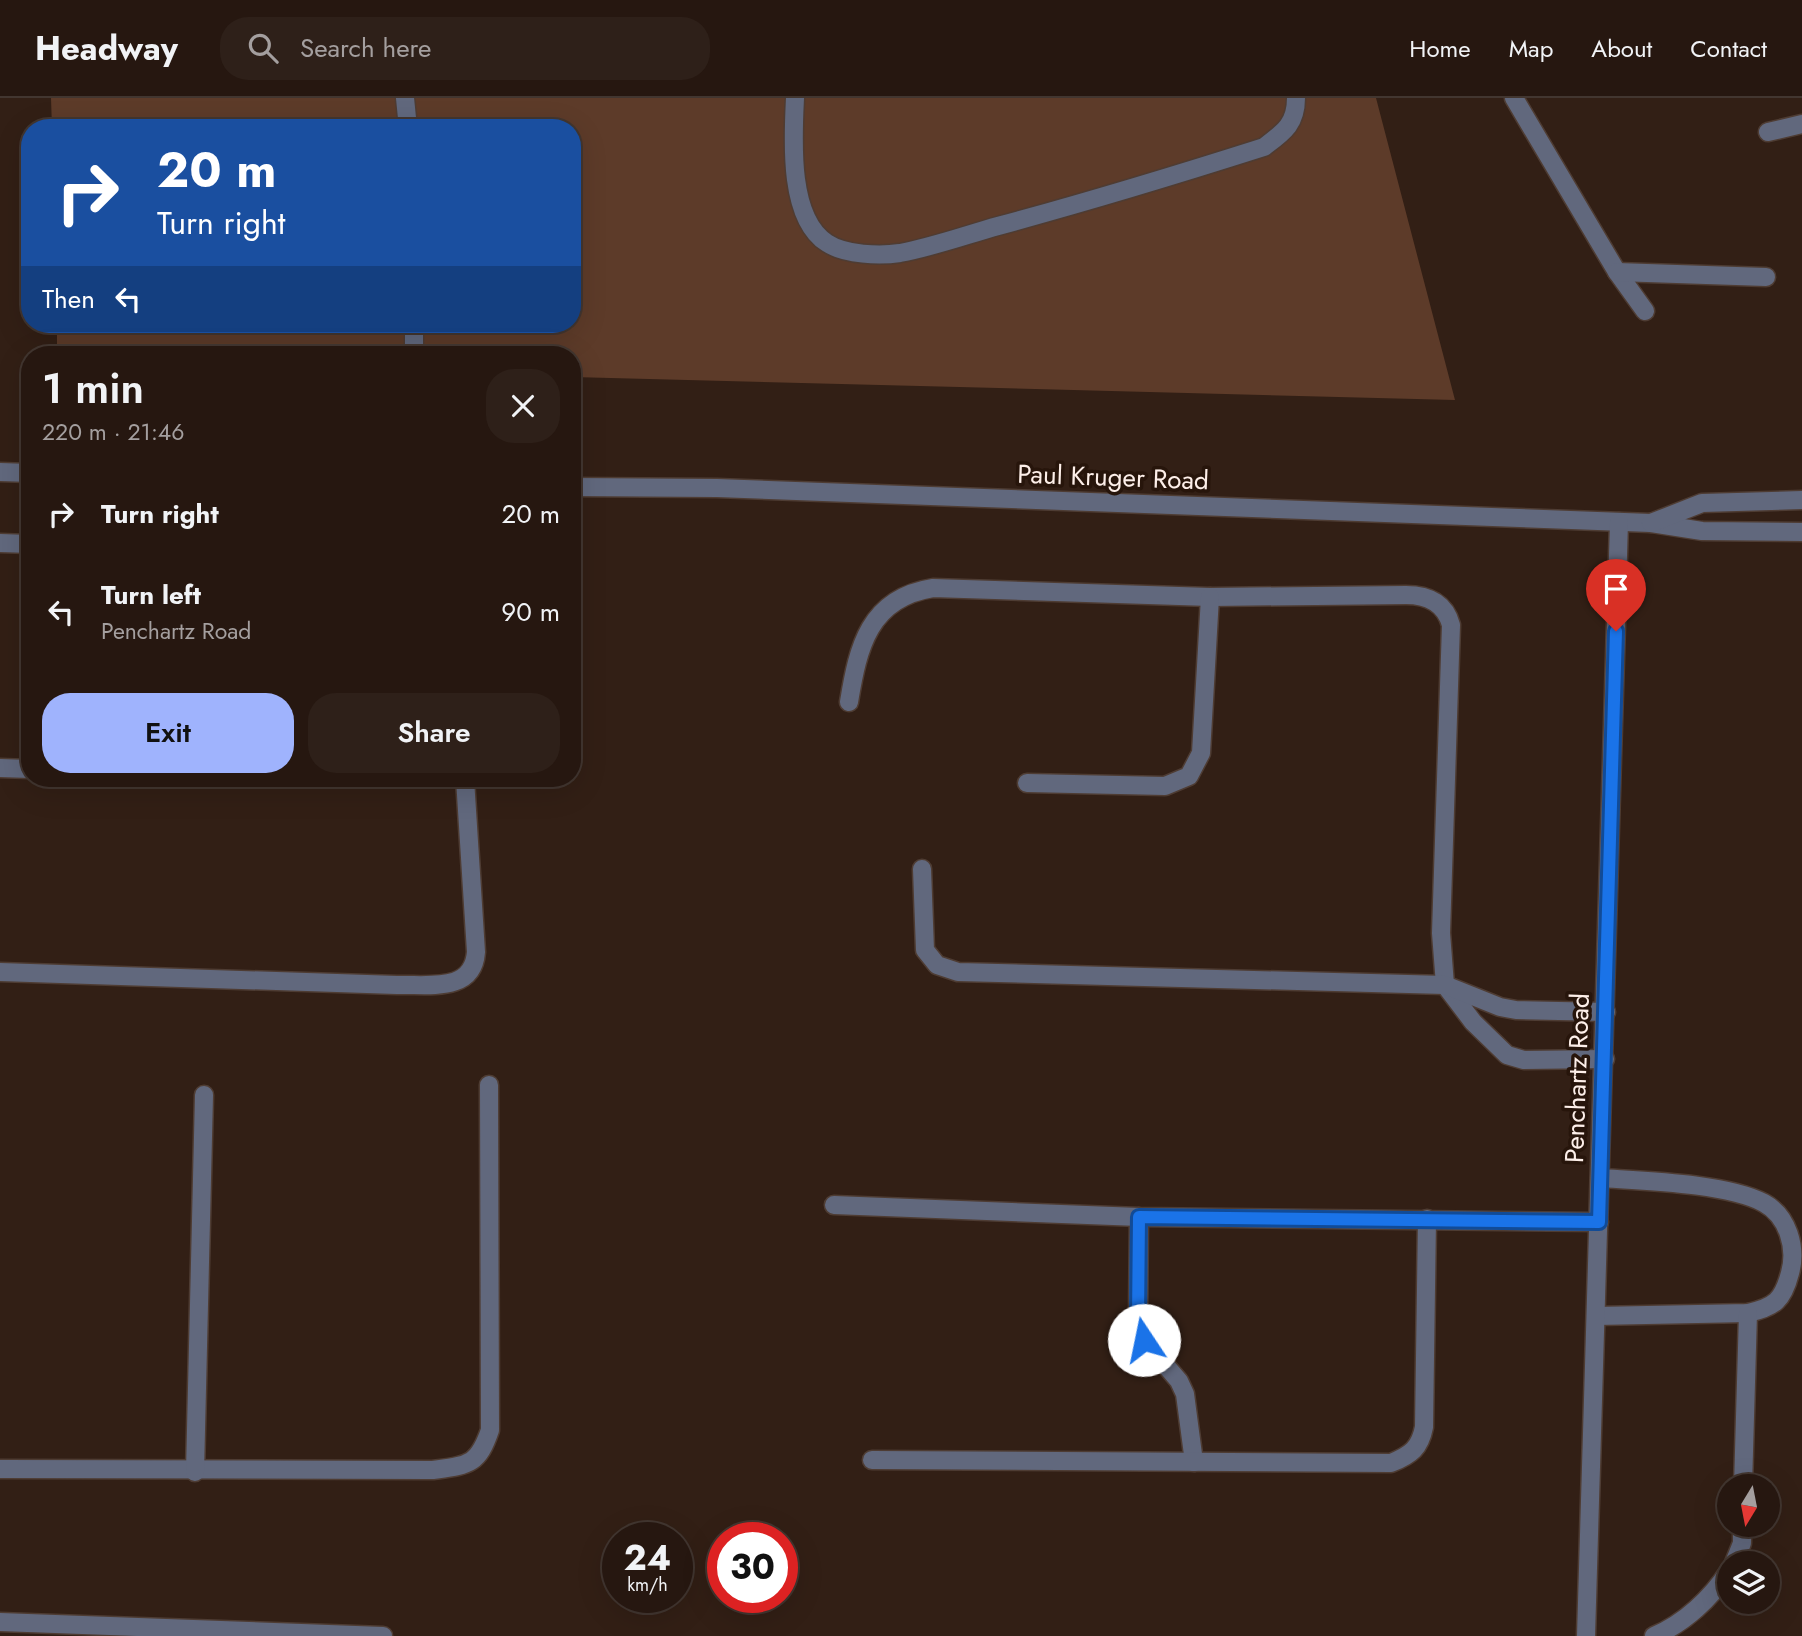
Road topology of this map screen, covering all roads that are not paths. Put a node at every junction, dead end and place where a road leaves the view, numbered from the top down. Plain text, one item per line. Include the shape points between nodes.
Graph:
1 (405, 98) edge
2 (795, 98) edge
3 (1296, 98) edge
4 (1514, 98) edge
5 (407, 119) edge
6 (1802, 124) edge
7 (1769, 132) dead end
8 (1618, 272) junction
9 (1766, 277) dead end
10 (1645, 311) dead end
11 (0, 472) edge
12 (21, 473) edge
13 (581, 487) edge
14 (1802, 500) edge
15 (1619, 522) junction
16 (1651, 523) junction
17 (1802, 532) edge
18 (0, 543) edge
19 (21, 544) edge
20 (1210, 597) junction
21 (849, 702) dead end
22 (0, 768) edge
23 (21, 769) edge
24 (1027, 783) dead end
25 (466, 787) edge
26 (922, 869) dead end
27 (0, 972) edge
28 (1445, 985) junction
29 (1605, 1012) junction
30 (1605, 1059) junction
31 (489, 1085) dead end
32 (204, 1095) dead end
33 (1600, 1178) junction
34 (834, 1205) dead end
35 (1139, 1217) junction
36 (1427, 1219) junction
37 (1599, 1222) junction
38 (1748, 1312) junction
39 (1596, 1317) junction
40 (872, 1460) dead end
41 (1194, 1462) junction
42 (0, 1469) edge
43 (195, 1472) junction
44 (1744, 1474) edge
45 (1717, 1588) edge
46 (0, 1622) edge
47 (95, 1631) edge
48 (383, 1636) edge
49 (1586, 1636) edge
50 (1654, 1636) edge

1 - 5 street
2 - 3 street via 797,186 809,226 828,244 860,253 899,253 1264,147 1288,129 1296,115
4 - 8 street
6 - 7 street
8 - 9 street
8 - 10 street
11 - 12 street
13 - 15 street, Paul Kruger Road via 717,488
14 - 16 street, Paul Kruger Road via 1702,503
15 - 16 street, Paul Kruger Road
15 - 29 street, Penchartz Road
16 - 17 street, Paul Kruger Road via 1702,531
18 - 19 street
20 - 21 street via 933,588 910,592 892,603 867,631 856,659
20 - 24 street via 1201,753 1189,776 1165,786
20 - 28 street via 1422,595 1448,616 1441,933
22 - 23 street
25 - 27 street via 476,952 473,971 467,977 447,983 397,985
26 - 28 street via 925,950 937,965 958,972
28 - 29 street via 1516,1010
28 - 30 street via 1479,1029 1507,1055 1524,1060
29 - 30 street, Penchartz Road
30 - 33 street, Penchartz Road
31 - 43 street via 490,1430 481,1456 464,1466 433,1470
32 - 43 street
33 - 37 street, Penchartz Road
33 - 38 street via 1734,1193 1763,1202 1776,1212 1793,1248 1791,1271 1782,1298 1772,1307
34 - 35 street
35 - 36 street
35 - 41 street via 1138,1319 1144,1340 1185,1394
36 - 37 street
36 - 41 street via 1424,1427 1421,1442 1411,1455 1391,1463
37 - 39 street, Penchartz Road
38 - 39 street
38 - 44 street
39 - 49 street, Penchartz Road
40 - 41 street
42 - 43 street
45 - 50 street
46 - 47 street
47 - 48 street

